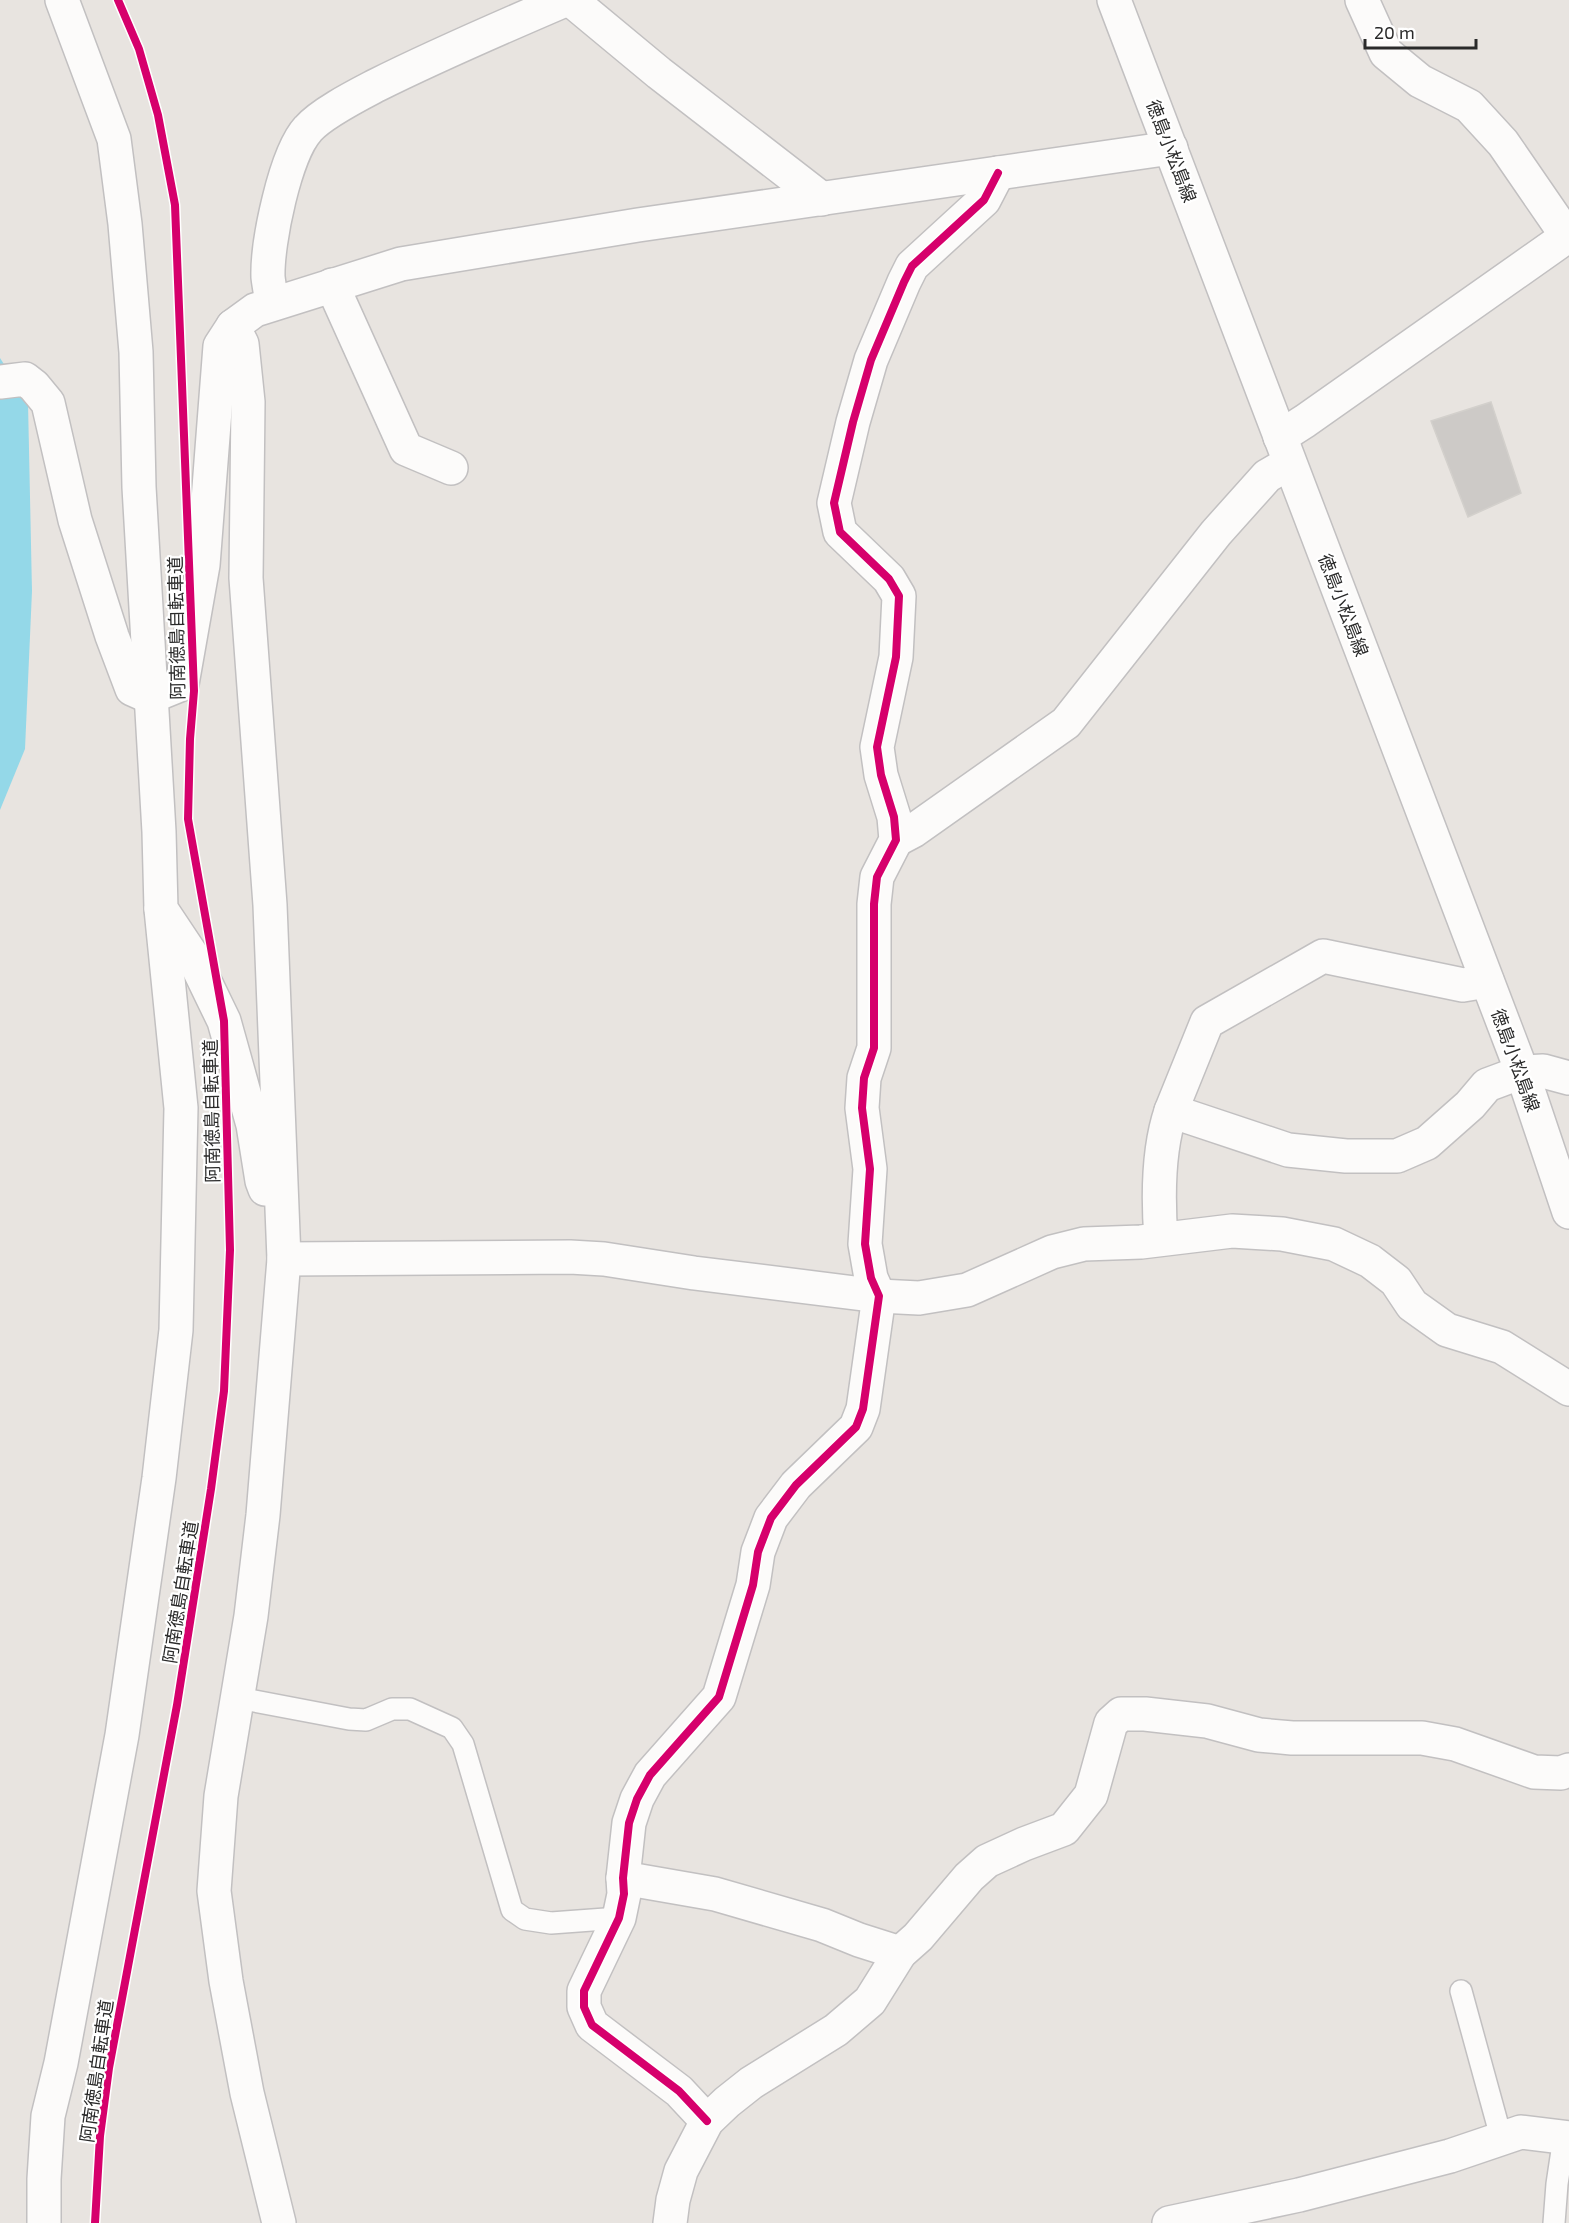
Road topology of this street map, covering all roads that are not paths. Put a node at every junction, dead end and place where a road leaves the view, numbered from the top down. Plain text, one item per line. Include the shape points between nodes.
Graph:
1 (62, 0) edge
2 (565, 0) edge
3 (572, 0) edge
4 (1114, 0) edge
5 (1362, 0) edge
6 (1172, 148) junction
7 (998, 172) junction
8 (822, 199) junction
9 (1569, 235) edge
10 (332, 285) junction
11 (272, 304) junction
12 (233, 326) junction
13 (12, 380) edge
14 (1285, 450) junction
15 (451, 468) dead end
16 (150, 697) junction
17 (896, 840) junction
18 (161, 909) junction
19 (1487, 981) junction
20 (1522, 1072) junction
21 (1569, 1078) edge
22 (1171, 1111) junction
23 (1569, 1212) edge
24 (1161, 1239) junction
25 (283, 1247) junction
26 (879, 1296) junction
27 (1569, 1389) edge
28 (238, 1698) junction
29 (1569, 1770) edge
30 (623, 1878) junction
31 (619, 1918) junction
32 (900, 1953) junction
33 (1461, 1991) dead end
34 (707, 2121) junction
35 (1501, 2137) junction
36 (1567, 2138) edge
37 (44, 2223) edge
38 (279, 2223) edge
39 (670, 2223) edge
40 (1169, 2223) edge
41 (1554, 2223) edge

1 - 16 street via 114,139 136,352
2 - 11 street via 419,63 349,99 308,128 293,149 273,233 268,277
3 - 8 street
4 - 6 street, 徳島小松島線
5 - 9 street via 1386,53 1420,81 1469,106 1503,143
6 - 7 street
6 - 14 street, 徳島小松島線
7 - 8 street
7 - 17 street via 984,200 912,266 904,282 871,360 834,503 840,532 889,579 899,596 896,657 877,747
8 - 10 street via 401,264
9 - 14 street via 1305,421
10 - 11 street
10 - 15 street via 406,449
11 - 12 street via 255,310
12 - 16 street via 220,346 203,566 182,684
12 - 25 street via 242,344 248,402 246,578 270,906
13 - 16 street via 34,386 48,403 75,520 112,636 132,689
14 - 17 street via 1066,723
14 - 19 street, 徳島小松島線
16 - 18 street
17 - 26 street via 877,877 874,1048 864,1078 862,1107 870,1169 865,1244 871,1278
18 - 25 street via 193,957 224,1021 253,1125 262,1181
18 - 37 street via 181,1108 177,1330 122,1735 48,2116
19 - 20 street, 徳島小松島線
19 - 22 street via 1463,985 1323,956 1207,1022
20 - 21 street via 1543,1071
20 - 22 street via 1487,1085 1427,1143 1396,1156 1288,1150
20 - 23 street, 徳島小松島線
22 - 24 street via 1164,1131
24 - 26 street via 1084,1244 1052,1252 967,1290 919,1298
24 - 27 street via 1232,1231 1282,1234 1334,1244 1370,1261 1396,1281 1412,1305 1447,1330 1502,1347
25 - 26 street via 604,1259
25 - 28 street via 263,1515
26 - 30 street via 863,1409 856,1427 796,1485 771,1518 719,1697 650,1775 636,1799 629,1823
28 - 31 lane via 349,1719 366,1720 392,1709 410,1709 452,1728 463,1744 512,1910 525,1919 551,1923
28 - 38 street via 221,1796 214,1891 247,2093
29 - 32 street via 1534,1772 1455,1744 1422,1738 1292,1738 1259,1735 1207,1721 1121,1714 1111,1724 1091,1795 1064,1829 987,1862
30 - 31 street
30 - 32 street via 715,1894
31 - 34 street via 584,1991 584,2007 592,2025 679,2091
32 - 34 street via 870,2001 836,2030 751,2083
33 - 35 lane
34 - 39 street via 681,2171
35 - 36 street via 1521,2132
35 - 40 street via 1396,2170
36 - 41 lane

